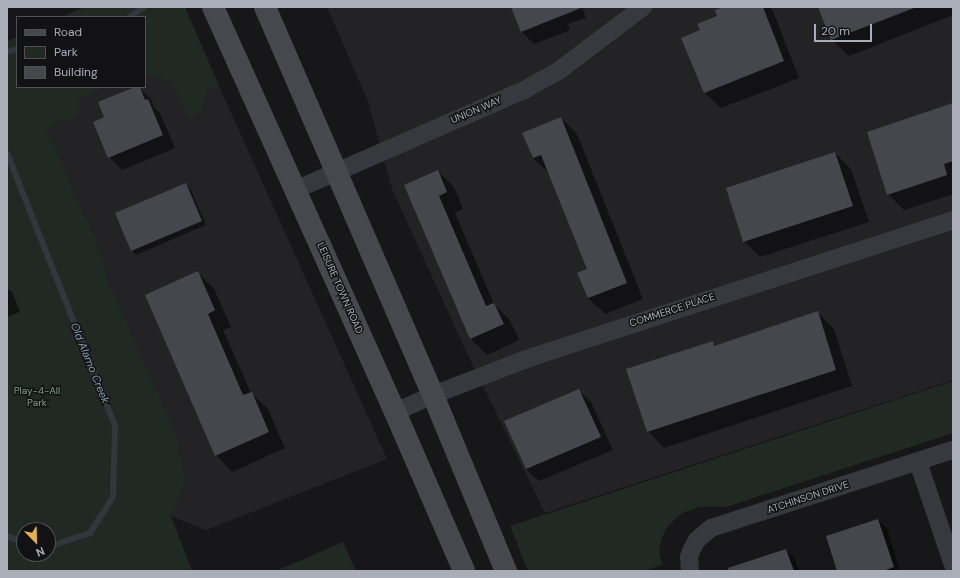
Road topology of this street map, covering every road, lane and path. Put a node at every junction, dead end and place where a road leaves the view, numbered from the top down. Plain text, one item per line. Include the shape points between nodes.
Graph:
1 (213, 7) edge
2 (265, 7) edge
3 (643, 7) edge
4 (336, 171) junction
5 (295, 190) junction
6 (953, 220) edge
7 (433, 395) junction
8 (395, 412) junction
9 (953, 450) edge
10 (918, 462) junction
11 (953, 565) edge
12 (464, 571) edge
13 (506, 571) edge
14 (690, 571) edge

1 - 5 main road, LEISURE TOWN ROAD
2 - 4 main road
3 - 4 street, UNION WAY via 557,72 503,99
4 - 5 street, UNION WAY
4 - 7 main road
5 - 8 main road, LEISURE TOWN ROAD
6 - 7 street, COMMERCE PLACE via 567,345
7 - 8 street, COMMERCE PLACE
7 - 13 main road
8 - 12 main road, LEISURE TOWN ROAD
9 - 10 street, ATCHINSON DRIVE
10 - 11 street
10 - 14 street, ATCHINSON DRIVE via 711,528 697,540 692,549 689,557

